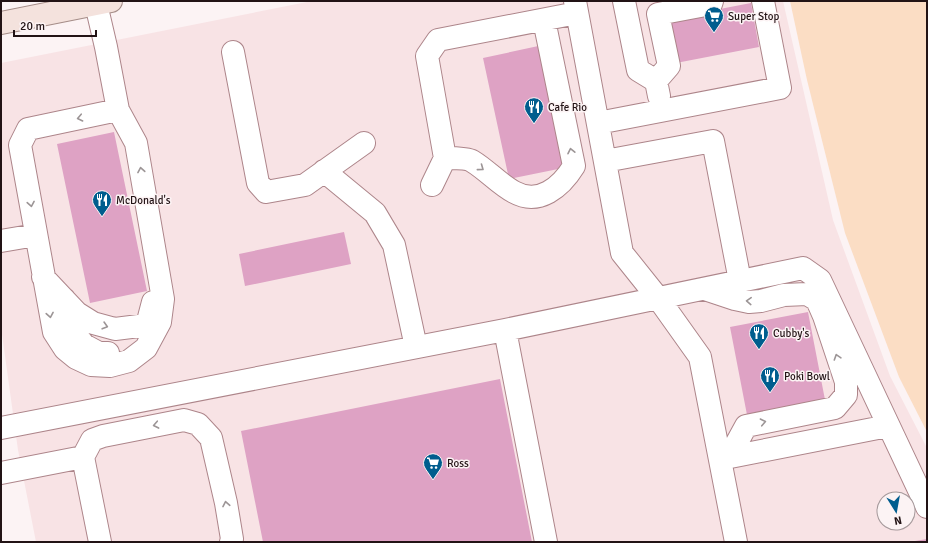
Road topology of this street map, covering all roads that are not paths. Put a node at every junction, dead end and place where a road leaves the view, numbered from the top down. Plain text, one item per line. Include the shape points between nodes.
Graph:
1 (624, 1) edge
2 (712, 1) edge
3 (763, 1) edge
4 (104, 2) edge
5 (51, 7) edge
6 (576, 7) edge
7 (544, 20) junction
8 (1, 23) edge
9 (233, 52) dead end
10 (656, 81) junction
11 (118, 110) junction
12 (662, 110) junction
13 (598, 123) junction
14 (364, 143) dead end
15 (445, 158) junction
16 (605, 161) junction
17 (324, 171) junction
18 (432, 185) dead end
19 (144, 192) junction
20 (36, 236) junction
21 (1, 241) edge
22 (44, 276) junction
23 (740, 281) junction
24 (703, 289) junction
25 (658, 298) junction
26 (505, 330) junction
27 (416, 347) junction
28 (888, 426) junction
29 (1, 428) edge
30 (83, 457) junction
31 (724, 458) junction
32 (1, 473) edge
33 (927, 507) edge
34 (100, 542) edge
35 (231, 542) edge
36 (546, 542) edge
37 (736, 542) edge

1 - 10 lane via 638,70
2 - 10 lane via 711,4 658,14 669,66
3 - 12 lane via 780,88
4 - 5 main road
4 - 11 lane via 106,47
5 - 8 main road
6 - 7 lane
6 - 13 lane
7 - 15 lane via 438,40 427,56
15 -> 7 lane via 471,160 514,192 528,198 544,195 555,189 568,175 574,166
9 - 17 lane via 258,183 266,192 305,185
10 - 12 lane
19 -> 11 lane via 136,144
11 -> 20 lane via 28,130 20,145
12 - 13 lane
13 - 16 lane
14 - 17 lane
15 - 18 lane
16 - 23 lane via 712,141
16 - 25 lane via 622,253
17 - 27 lane via 375,213 394,245
22 -> 19 lane via 76,313 93,323 115,329 147,325 153,300 141,232
22 -> 19 lane via 54,332 65,349 76,358 90,365 110,366 129,361 146,348 160,322 163,299
20 - 21 lane
20 - 22 lane
23 - 24 lane
23 - 28 lane via 803,268 820,280
24 - 25 lane
31 -> 24 lane via 746,426 835,408 846,395 846,382 817,300 807,294 784,295 749,302
25 - 26 lane
25 - 31 lane via 700,357
26 - 27 lane
26 - 36 lane
27 - 29 lane
28 - 31 lane
28 - 33 lane
30 - 32 lane
30 - 34 lane
35 -> 30 lane via 226,503 211,438 198,424 184,420 102,436 92,440
31 - 37 lane

